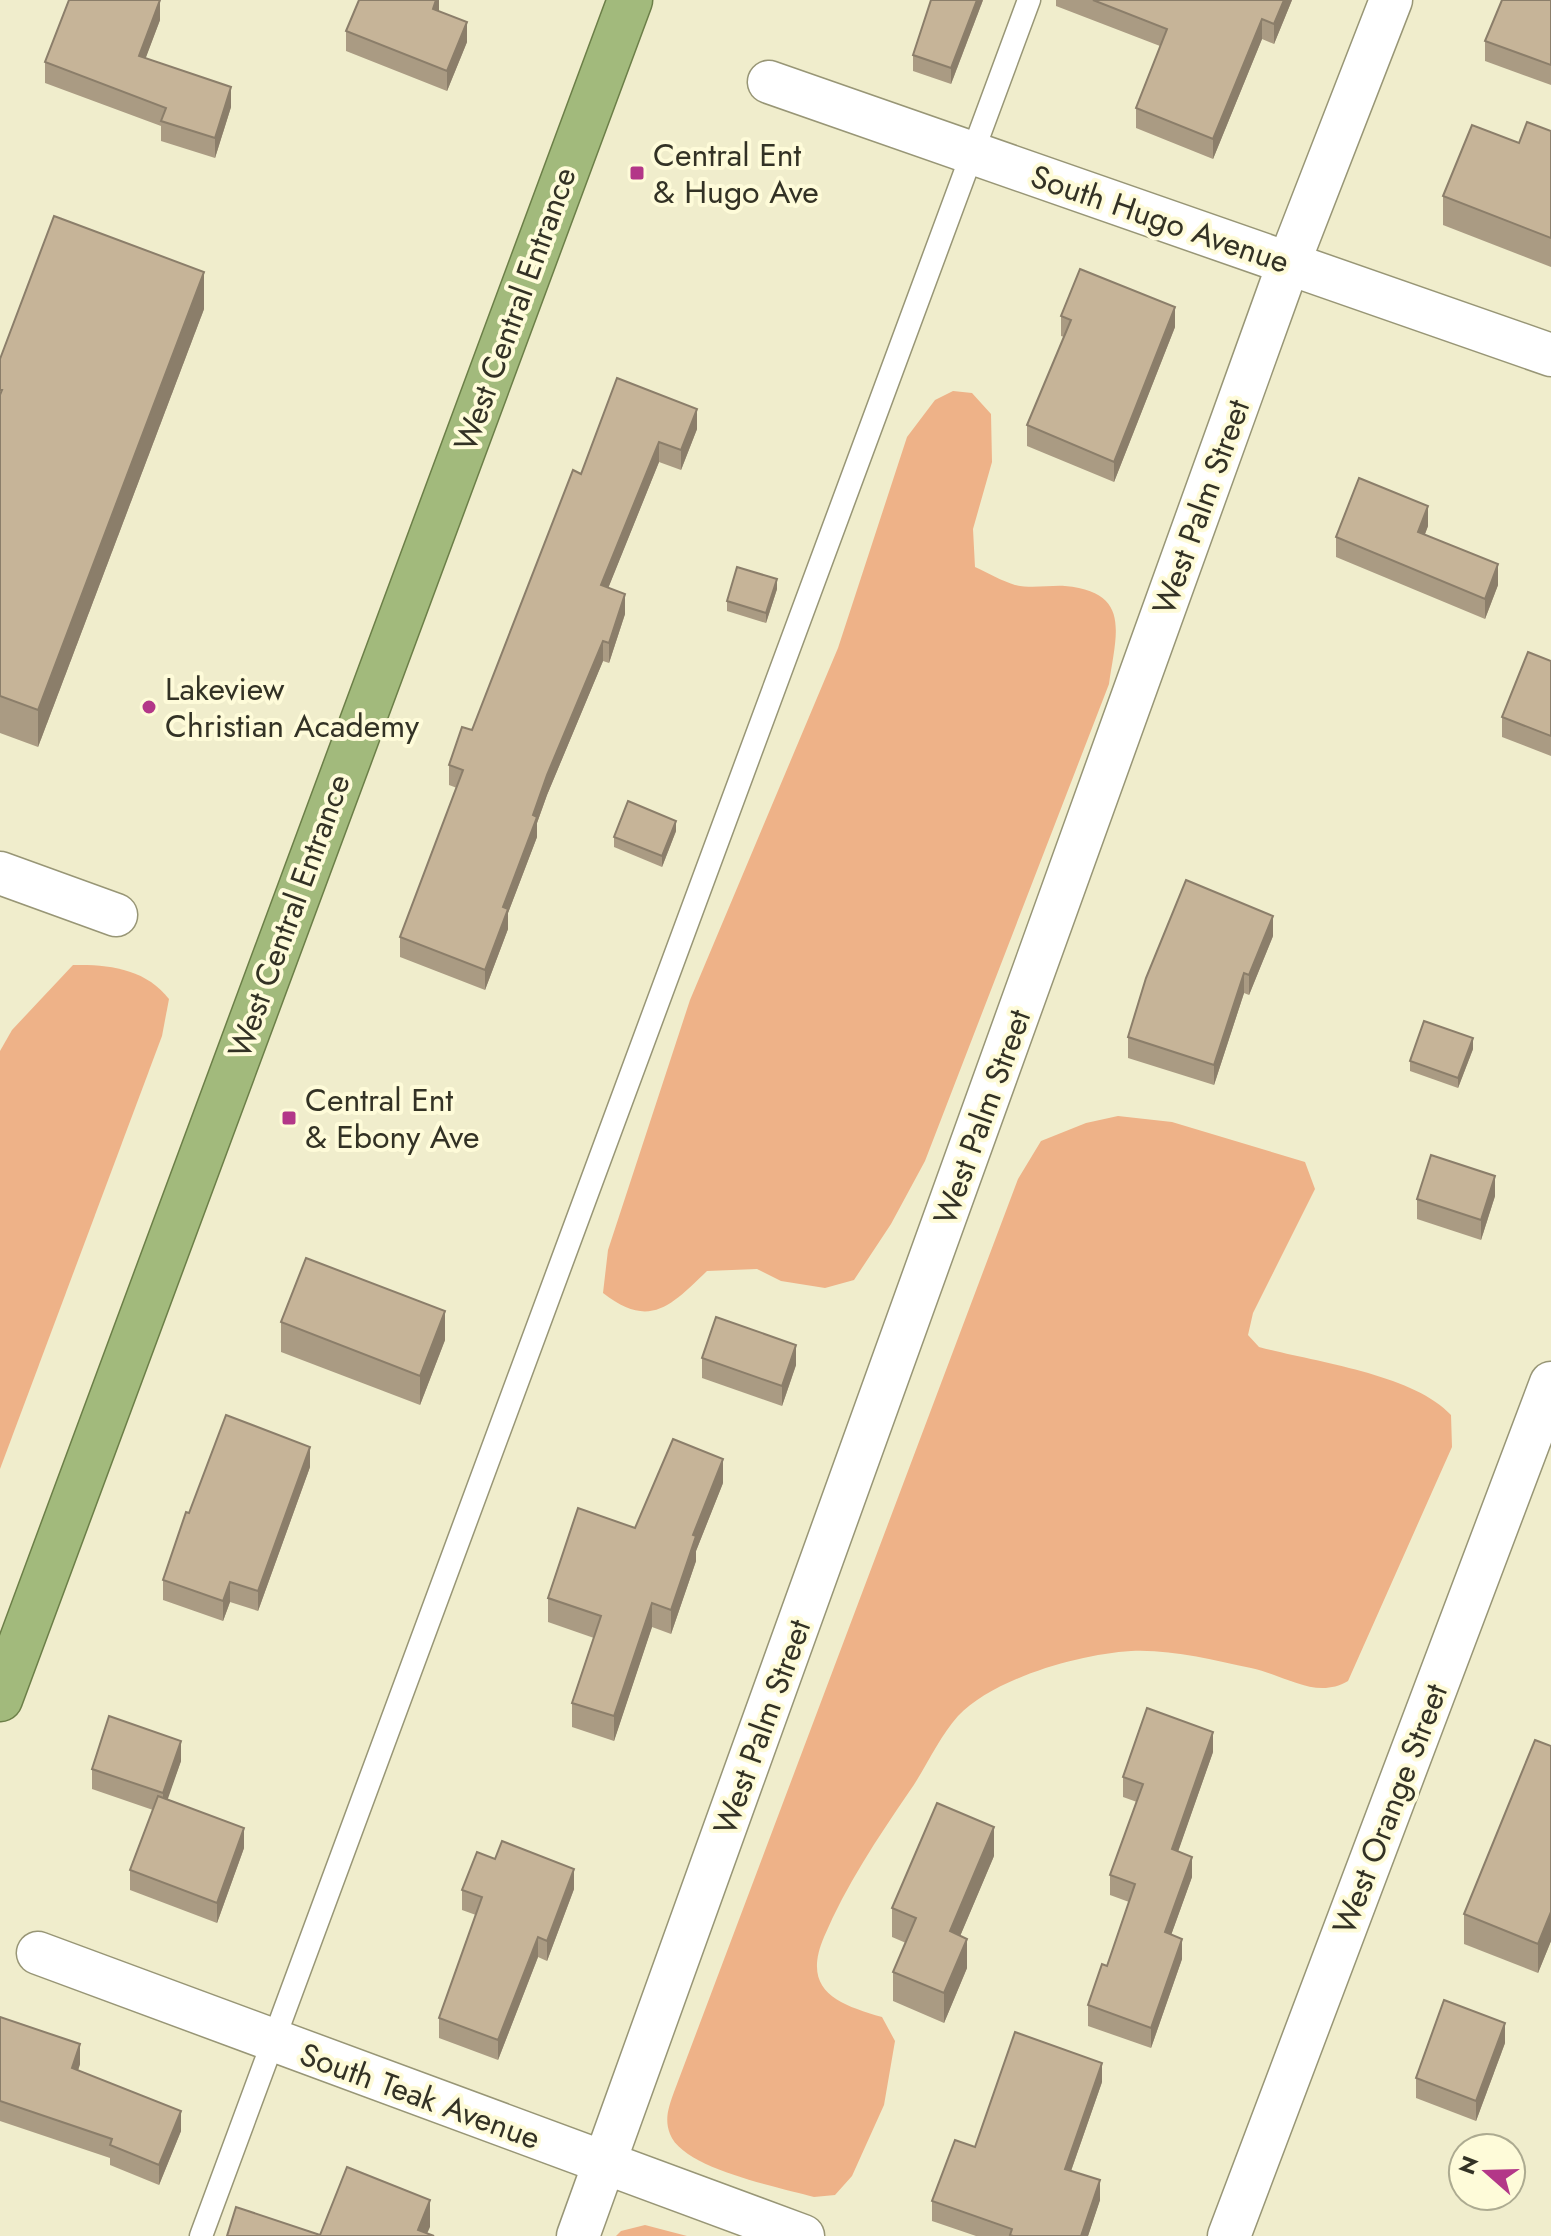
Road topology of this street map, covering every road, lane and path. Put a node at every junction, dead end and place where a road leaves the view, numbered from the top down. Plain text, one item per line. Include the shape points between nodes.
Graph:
1 (630, 0) edge
2 (1029, 0) edge
3 (1391, 0) edge
4 (769, 82) dead end
5 (973, 153) junction
6 (1288, 265) junction
7 (1551, 355) edge
8 (0, 873) edge
9 (116, 915) dead end
10 (1551, 1383) edge
11 (0, 1699) edge
12 (38, 1953) dead end
13 (272, 2040) junction
14 (605, 2164) junction
15 (201, 2236) edge
16 (578, 2236) edge
17 (803, 2236) edge
18 (1229, 2236) edge

1 - 11 highway, West Central Entrance
2 - 5 lane
3 - 6 street, West Palm Street
4 - 5 street, South Hugo Avenue
5 - 6 street, South Hugo Avenue
5 - 13 lane
6 - 7 street, South Hugo Avenue
6 - 14 street, West Palm Street
8 - 9 street
10 - 18 street, West Orange Street
12 - 13 street, South Teak Avenue
13 - 14 street, South Teak Avenue
13 - 15 lane
14 - 16 street, West Palm Street
14 - 17 street, South Teak Avenue

